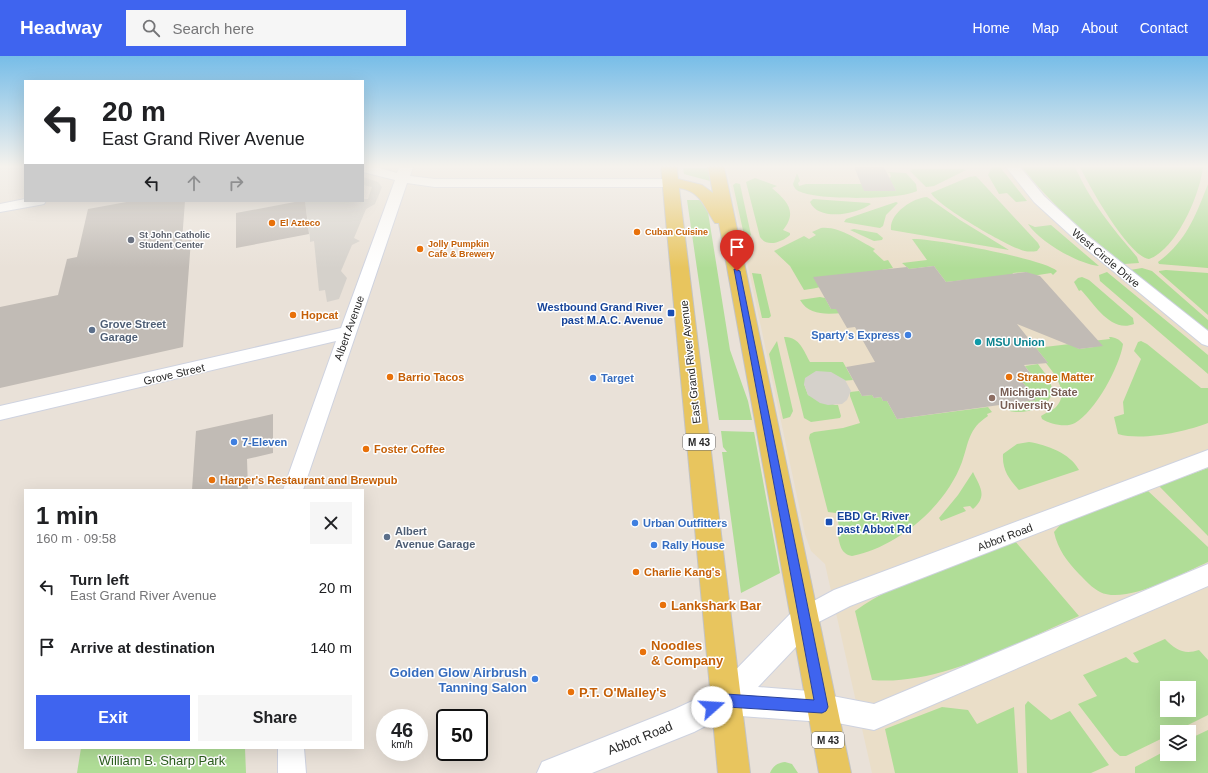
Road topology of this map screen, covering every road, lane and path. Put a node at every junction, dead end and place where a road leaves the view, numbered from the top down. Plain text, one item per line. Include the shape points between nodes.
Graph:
1 (394, 200) edge
2 (673, 200) edge
3 (712, 200) edge
4 (723, 200) edge
5 (1041, 200) edge
6 (33, 202) edge
7 (0, 208) edge
8 (731, 240) junction
9 (347, 333) junction
10 (1208, 340) edge
11 (0, 413) edge
12 (1208, 458) edge
13 (293, 489) edge
14 (1208, 575) edge
15 (804, 618) junction
16 (726, 700) junction
17 (822, 707) junction
18 (291, 749) edge
19 (292, 773) edge
20 (553, 773) edge
21 (734, 773) edge
22 (835, 773) edge

1 - 9 street, Albert Avenue
2 - 16 main road, East Grand River Avenue / M 43
3 - 8 main road
4 - 8 main road, M 43
5 - 10 street, West Circle Drive via 1084,240
6 - 7 street
8 - 15 main road, M 43
9 - 11 street, Grove Street
9 - 13 street, Albert Avenue
12 - 15 street, Abbot Road via 842,598
14 - 17 street via 874,717
15 - 16 main road
15 - 17 main road, M 43
16 - 17 main road
16 - 20 main road, Abbot Road via 683,721
16 - 21 main road, M 43
17 - 22 main road, M 43
18 - 19 street

